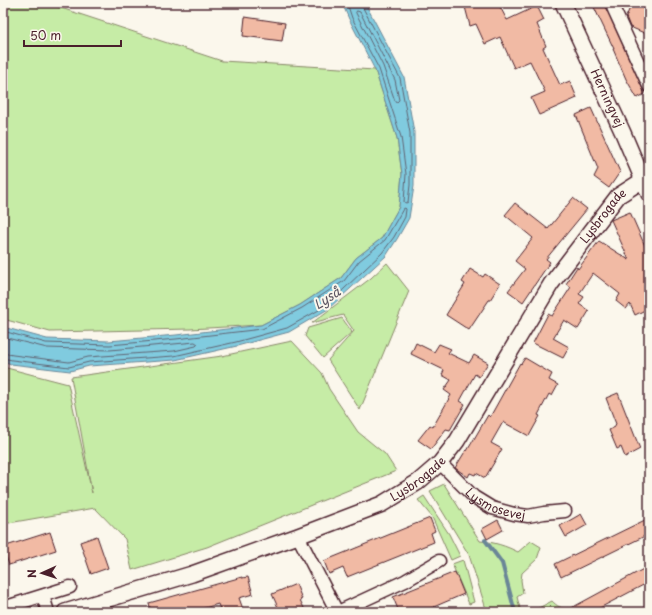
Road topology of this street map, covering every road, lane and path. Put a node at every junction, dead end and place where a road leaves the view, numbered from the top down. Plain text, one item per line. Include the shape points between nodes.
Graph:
1 (563, 3) edge
2 (611, 3) edge
3 (646, 70) edge
4 (649, 86) edge
5 (643, 180) junction
6 (649, 194) edge
7 (440, 463) junction
8 (565, 511) dead end
9 (298, 536) junction
10 (439, 561) dead end
11 (70, 587) dead end
12 (43, 596) junction
13 (3, 608) edge
14 (48, 612) edge
15 (65, 612) edge
16 (337, 612) edge

1 - 5 street, Herningvej
2 - 3 street
3 - 4 street
5 - 6 street, Herningvej
5 - 7 street, Lysbrogade via 618,196 551,284 457,441
7 - 8 street, Lysmosevej via 474,497 492,508 528,516
7 - 9 street, Lysbrogade via 418,482 382,504
9 - 15 street, Lysbrogade via 192,574
9 - 16 street
10 - 16 street via 405,581
11 - 12 street
12 - 13 street
12 - 14 street

